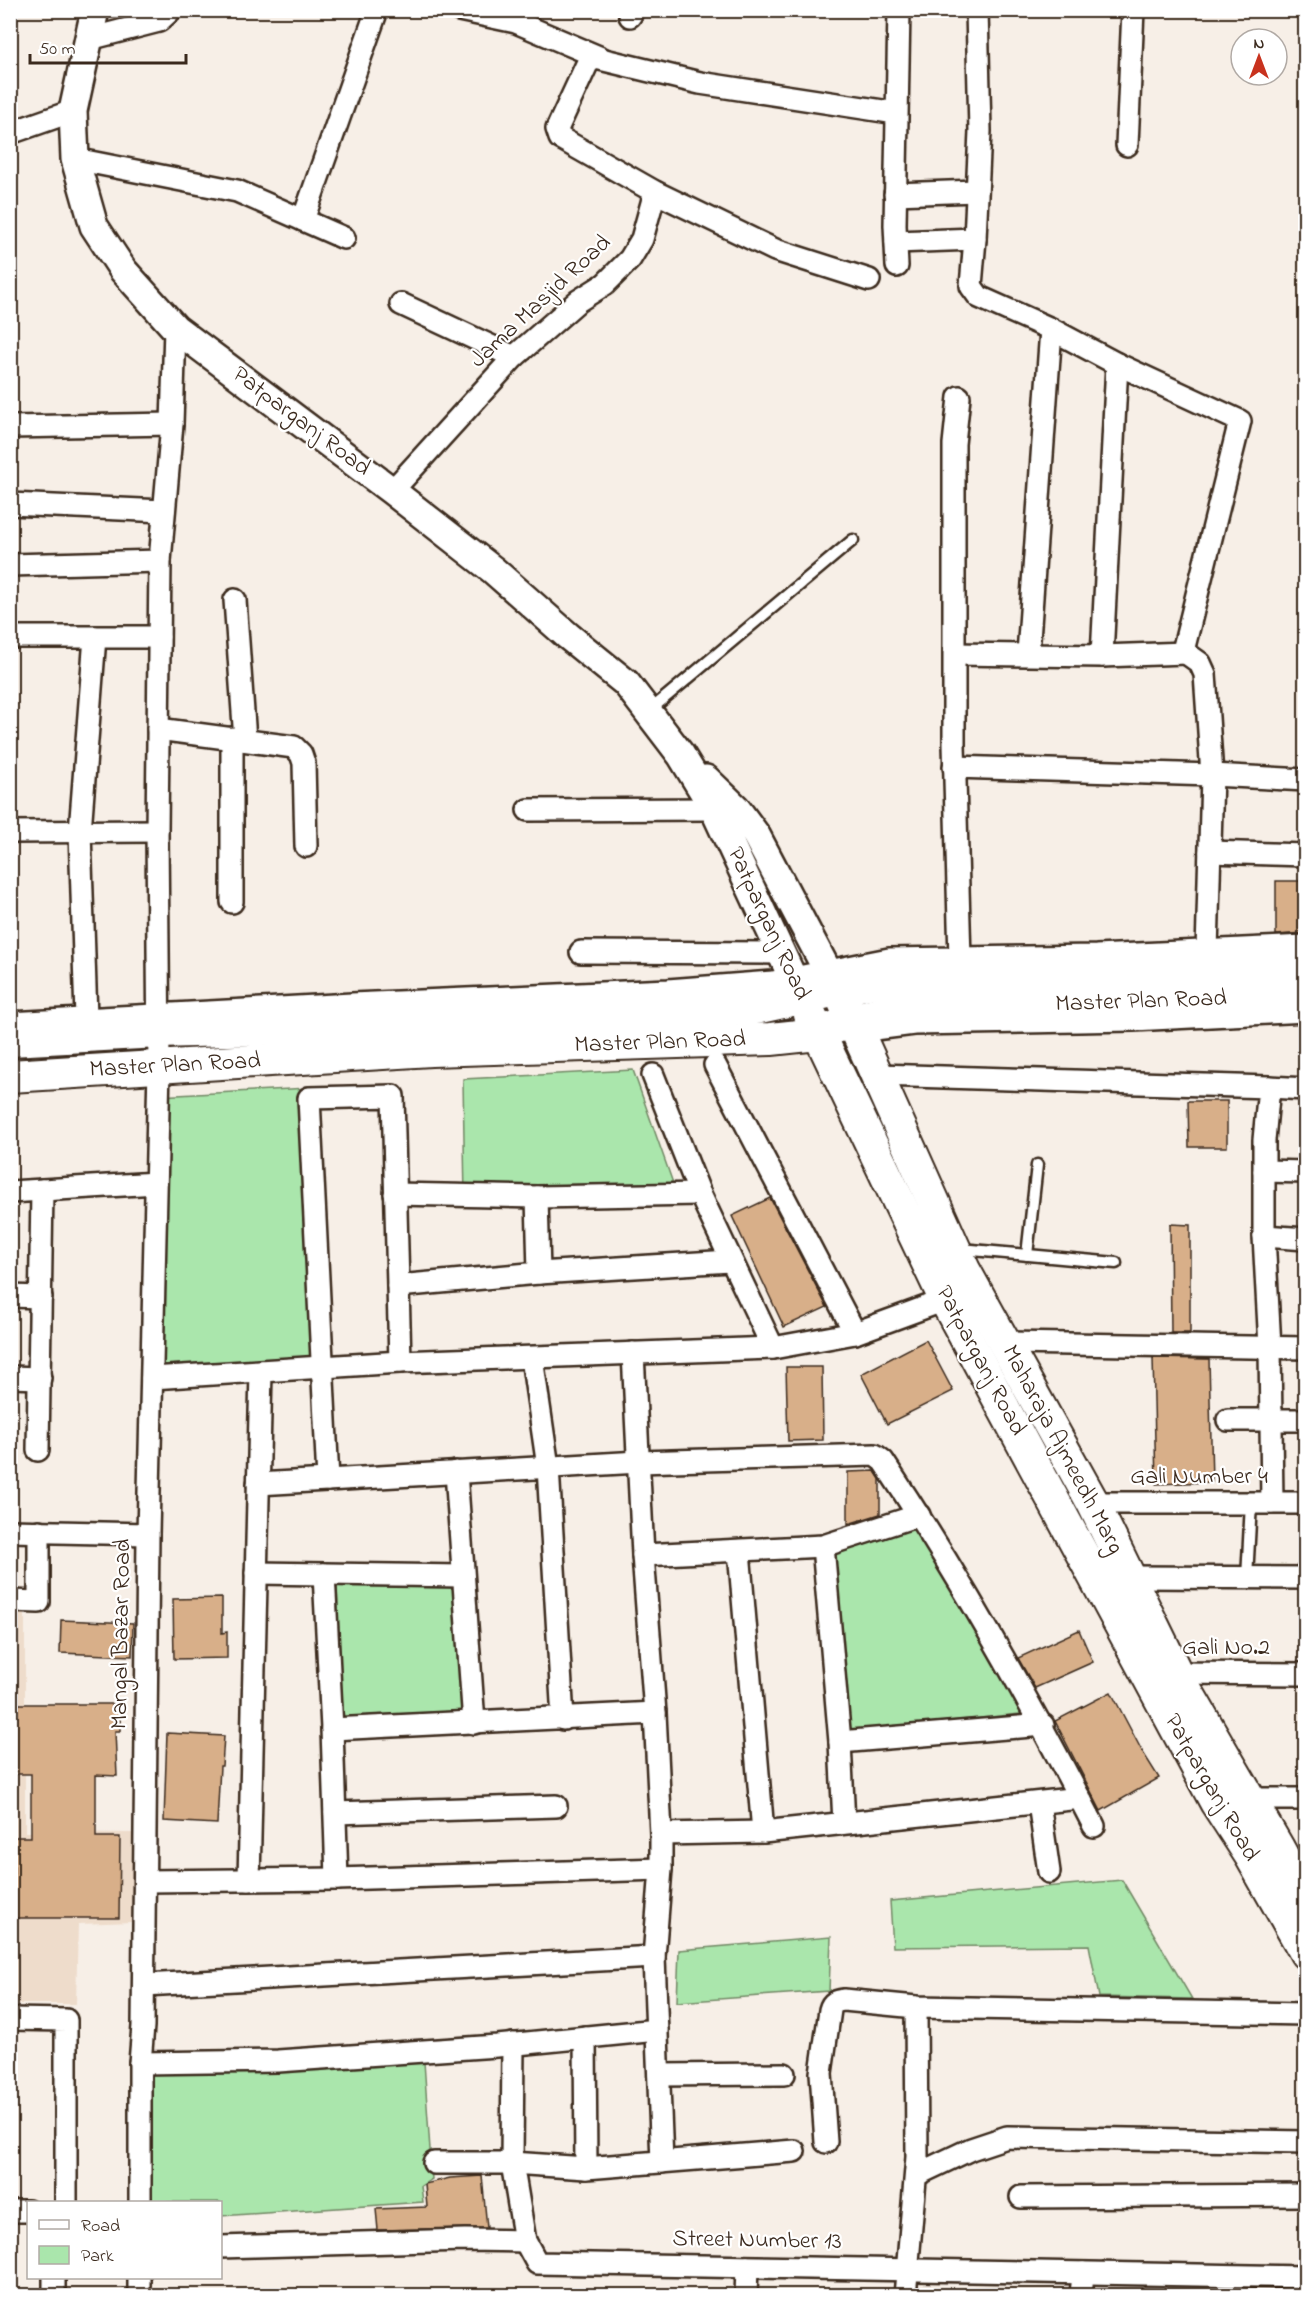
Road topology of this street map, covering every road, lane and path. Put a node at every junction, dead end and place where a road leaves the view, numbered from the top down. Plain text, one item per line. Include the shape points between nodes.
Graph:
1 (95, 10) edge
2 (171, 10) edge
3 (377, 10) edge
4 (459, 10) edge
5 (899, 10) edge
6 (978, 10) edge
7 (1133, 10) edge
8 (518, 16) edge
9 (88, 39) junction
10 (601, 58) junction
11 (73, 111) junction
12 (896, 114) junction
13 (10, 133) edge
14 (1127, 145) dead end
15 (75, 159) junction
16 (976, 190) junction
17 (655, 192) junction
18 (895, 194) junction
19 (303, 220) junction
20 (344, 238) dead end
21 (975, 239) junction
22 (896, 242) junction
23 (897, 266) dead end
24 (869, 280) dead end
25 (401, 304) dead end
26 (175, 328) junction
27 (1051, 329) junction
28 (514, 357) junction
29 (1117, 364) junction
30 (959, 397) dead end
31 (172, 423) junction
32 (10, 428) edge
33 (392, 490) junction
34 (10, 504) edge
35 (164, 511) junction
36 (853, 540) dead end
37 (160, 561) junction
38 (10, 565) edge
39 (235, 600) dead end
40 (10, 637) edge
41 (95, 637) junction
42 (159, 637) junction
43 (1186, 653) junction
44 (955, 654) junction
45 (1028, 654) junction
46 (1102, 656) junction
47 (648, 711) junction
48 (158, 729) junction
49 (239, 739) junction
50 (681, 755) junction
51 (954, 767) junction
52 (1212, 775) junction
53 (1305, 780) edge
54 (714, 809) junction
55 (528, 810) dead end
56 (80, 831) junction
57 (157, 831) junction
58 (10, 832) edge
59 (306, 846) dead end
60 (1210, 852) junction
61 (1305, 855) edge
62 (232, 902) dead end
63 (1305, 946) edge
64 (1207, 951) junction
65 (581, 952) dead end
66 (960, 959) junction
67 (1305, 964) edge
68 (793, 976) junction
69 (834, 981) junction
70 (1305, 995) edge
71 (1305, 1011) edge
72 (86, 1018) junction
73 (10, 1023) edge
74 (159, 1023) junction
75 (856, 1025) junction
76 (818, 1034) junction
77 (10, 1040) edge
78 (715, 1065) dead end
79 (159, 1067) junction
80 (653, 1075) dead end
81 (878, 1075) junction
82 (10, 1076) edge
83 (1269, 1087) junction
84 (1305, 1089) edge
85 (1037, 1164) dead end
86 (1264, 1171) junction
87 (1305, 1172) edge
88 (156, 1183) junction
89 (42, 1190) junction
90 (10, 1192) edge
91 (395, 1194) junction
92 (700, 1194) junction
93 (537, 1197) junction
94 (1264, 1236) junction
95 (1305, 1239) edge
96 (954, 1249) junction
97 (1027, 1255) junction
98 (730, 1261) junction
99 (1116, 1263) dead end
100 (539, 1273) junction
101 (398, 1286) junction
102 (959, 1294) junction
103 (10, 1296) edge
104 (41, 1297) junction
105 (855, 1333) junction
106 (1004, 1343) junction
107 (1270, 1347) junction
108 (773, 1348) junction
109 (1305, 1348) edge
110 (633, 1353) junction
111 (532, 1358) junction
112 (400, 1362) junction
113 (324, 1367) junction
114 (261, 1371) junction
115 (10, 1377) edge
116 (40, 1378) junction
117 (152, 1378) junction
118 (1271, 1418) junction
119 (1228, 1420) dead end
120 (1305, 1420) edge
121 (38, 1450) dead end
122 (639, 1462) junction
123 (548, 1467) junction
124 (456, 1472) junction
125 (328, 1480) junction
126 (258, 1484) junction
127 (1093, 1503) junction
128 (1261, 1503) junction
129 (1305, 1503) edge
130 (919, 1515) junction
131 (10, 1531) edge
132 (39, 1531) junction
133 (148, 1534) junction
134 (823, 1546) junction
135 (739, 1551) junction
136 (643, 1555) junction
137 (256, 1573) junction
138 (324, 1574) junction
139 (463, 1576) junction
140 (1129, 1577) junction
141 (1247, 1578) junction
142 (1305, 1578) edge
143 (10, 1601) edge
144 (1161, 1673) junction
145 (1305, 1674) edge
146 (655, 1713) junction
147 (563, 1719) junction
148 (474, 1723) junction
149 (1043, 1725) junction
150 (332, 1729) junction
151 (840, 1742) junction
152 (1080, 1798) junction
153 (1249, 1798) junction
154 (1305, 1799) edge
155 (1216, 1802) junction
156 (1039, 1803) junction
157 (556, 1806) dead end
158 (335, 1813) junction
159 (844, 1823) junction
160 (1094, 1826) dead end
161 (763, 1832) junction
162 (661, 1834) junction
163 (661, 1869) junction
164 (1049, 1872) dead end
165 (337, 1879) junction
166 (249, 1880) junction
167 (145, 1881) junction
168 (1305, 1900) edge
169 (1305, 1953) edge
170 (654, 1957) junction
171 (144, 1985) junction
172 (916, 2007) junction
173 (1305, 2014) edge
174 (10, 2019) edge
175 (657, 2030) junction
176 (585, 2037) junction
177 (513, 2044) junction
178 (140, 2063) junction
179 (784, 2073) dead end
180 (659, 2075) junction
181 (826, 2142) dead end
182 (1305, 2142) edge
183 (794, 2151) dead end
184 (662, 2162) junction
185 (434, 2163) dead end
186 (512, 2163) junction
187 (586, 2168) junction
188 (916, 2175) junction
189 (1305, 2195) edge
190 (1021, 2197) dead end
191 (66, 2201) edge
192 (140, 2201) edge
193 (10, 2211) edge
194 (27, 2211) edge
195 (525, 2241) junction
196 (222, 2247) edge
197 (747, 2267) junction
198 (906, 2270) junction
199 (1083, 2273) junction
200 (1305, 2277) edge
201 (54, 2279) edge
202 (139, 2279) edge
203 (1265, 2286) edge
204 (54, 2295) edge
205 (139, 2295) edge
206 (746, 2295) edge
207 (905, 2295) edge
208 (1081, 2295) edge

1 - 9 street, Patparganj Road
2 - 9 street via 159,21
3 - 19 street
4 - 8 street
5 - 12 street
6 - 16 street via 980,131
7 - 14 street
8 - 10 street
9 - 11 street, Patparganj Road
10 - 12 street via 700,83
10 - 17 street via 588,62 559,123 558,134
11 - 13 street
11 - 15 street, Patparganj Road
12 - 18 street
15 - 19 street via 237,190
15 - 26 street, Patparganj Road via 94,226 123,270
16 - 18 street
16 - 21 street
17 - 24 street via 776,250
17 - 28 street, Jama Masjid Road via 642,239 630,259
18 - 22 street
19 - 20 street
21 - 22 street
21 - 27 street via 971,286 979,297
22 - 23 street
25 - 28 street
26 - 31 street, Mangal Bazar Road
26 - 33 street, Patparganj Road
27 - 29 street
27 - 45 street
28 - 33 street, Jama Masjid Road
29 - 43 street via 1240,422 1184,647
29 - 46 street
30 - 44 street via 954,444
31 - 32 street
31 - 35 street, Mangal Bazar Road
33 - 47 street, Patparganj Road via 626,683
34 - 35 street
35 - 37 street, Mangal Bazar Road
36 - 47 lane
37 - 38 street
37 - 42 street, Mangal Bazar Road
39 - 49 street
40 - 41 street
41 - 42 street
41 - 56 street
42 - 48 street, Mangal Bazar Road
43 - 46 street
43 - 52 street via 1200,663 1205,674
44 - 45 street
44 - 51 street
45 - 46 street
47 - 50 street, Patparganj Road
48 - 49 street
48 - 57 street, Mangal Bazar Road
49 - 59 street via 288,745 301,754
49 - 62 street
50 - 54 street, Patparganj Road
50 - 69 street, Patparganj Road via 747,822
51 - 52 street
51 - 66 street
52 - 53 street
52 - 60 street
54 - 55 street
54 - 68 street, Patparganj Road
56 - 57 street
56 - 58 street
56 - 72 street
57 - 74 street, Mangal Bazar Road
60 - 61 street
60 - 64 street
63 - 64 street
64 - 66 street
65 - 68 street
66 - 69 street via 889,959
67 - 69 main road, Master Plan Road via 1182,972
68 - 69 main road, Master Plan Road
68 - 74 main road, Master Plan Road via 756,1008 375,1025
68 - 76 main road, Patparganj Road
69 - 75 main road, Maharaja Ajmeedh Marg
70 - 75 main road, Master Plan Road via 889,1010
71 - 75 street via 1132,1020
72 - 73 street
72 - 74 street
74 - 77 main road, Master Plan Road
74 - 79 street, Mangal Bazar Road
75 - 76 main road, Master Plan Road
75 - 81 main road, Maharaja Ajmeedh Marg
76 - 79 main road, Master Plan Road via 760,1040 431,1050
76 - 102 main road, Patparganj Road
78 - 105 street
79 - 82 main road, Master Plan Road
79 - 88 street, Mangal Bazar Road
80 - 92 street
81 - 83 street
81 - 96 main road, Maharaja Ajmeedh Marg
83 - 84 street
83 - 86 street
85 - 97 lane
86 - 87 street
86 - 94 street
88 - 89 street
88 - 117 street, Mangal Bazar Road
89 - 90 street
89 - 104 street
91 - 93 street
91 - 101 street
91 - 113 street via 393,1096 309,1098
92 - 93 street
92 - 98 street
93 - 100 street
94 - 95 street
94 - 107 street
96 - 97 lane
96 - 102 main road, Maharaja Ajmeedh Marg
97 - 99 lane
98 - 100 street
98 - 108 street
100 - 101 street
101 - 112 street
102 - 105 street
102 - 106 main road, Maharaja Ajmeedh Marg
102 - 144 main road, Patparganj Road
103 - 104 street
104 - 116 street
105 - 108 street
106 - 107 street
106 - 127 main road, Maharaja Ajmeedh Marg
107 - 109 street
107 - 118 street
108 - 110 street
110 - 111 street
110 - 122 street
111 - 112 street
111 - 123 street
112 - 113 street
113 - 114 street
113 - 125 street
114 - 117 street
114 - 126 street
115 - 116 street
116 - 121 street
117 - 133 street, Mangal Bazar Road
118 - 119 street
118 - 120 street
118 - 128 street
122 - 123 street
122 - 130 street via 875,1455
122 - 136 street
123 - 124 street
123 - 147 street
124 - 125 street
124 - 139 street
125 - 126 street
126 - 137 street
127 - 128 street, Gali Number 4
127 - 140 main road, Maharaja Ajmeedh Marg
128 - 129 street, Gali Number 4
128 - 141 lane
130 - 134 street
130 - 149 street
131 - 132 street
132 - 133 street
132 - 143 street via 39,1602
133 - 167 street, Mangal Bazar Road
134 - 135 street
134 - 151 street
135 - 136 street
135 - 161 street
136 - 146 street
137 - 138 street
137 - 166 street
138 - 139 street
138 - 150 street
139 - 148 street
140 - 141 street
140 - 144 main road, Maharaja Ajmeedh Marg
141 - 142 street
144 - 145 street, Gali No.2
144 - 153 main road, Maharaja Ajmeedh Marg
144 - 155 main road, Patparganj Road
146 - 147 street
146 - 162 street
147 - 148 street
148 - 150 street
149 - 151 street
149 - 152 street
150 - 158 street
151 - 159 street
152 - 156 street
152 - 160 street
153 - 154 street
153 - 155 street
153 - 168 main road, Maharaja Ajmeedh Marg
155 - 169 main road, Patparganj Road
156 - 159 street
156 - 164 street
157 - 158 street
158 - 165 street
159 - 161 street
161 - 162 street
162 - 163 street
163 - 165 street
163 - 170 street
165 - 166 street
166 - 167 street
167 - 171 street, Mangal Bazar Road
170 - 171 street
170 - 175 street
171 - 178 street, Mangal Bazar Road
172 - 173 street
172 - 181 street via 844,2000 831,2004 821,2073
172 - 188 street
174 - 191 street via 66,2020
175 - 176 street
175 - 180 street
176 - 177 street
176 - 187 street
177 - 178 street via 279,2061
177 - 186 street
178 - 192 street, Mangal Bazar Road
179 - 180 street
180 - 184 street
182 - 188 street via 1007,2138 971,2149
183 - 184 street
184 - 187 street
185 - 186 street
186 - 187 street
186 - 195 street
188 - 198 street
189 - 190 street
193 - 194 street
195 - 196 street
195 - 197 street, Street Number 13 via 537,2263
197 - 198 street, Street Number 13
197 - 206 street
198 - 199 street, Street Number 13
198 - 207 street
199 - 203 street, Street Number 13
199 - 208 street
200 - 203 street, Street Number 13
201 - 204 street
202 - 205 street

